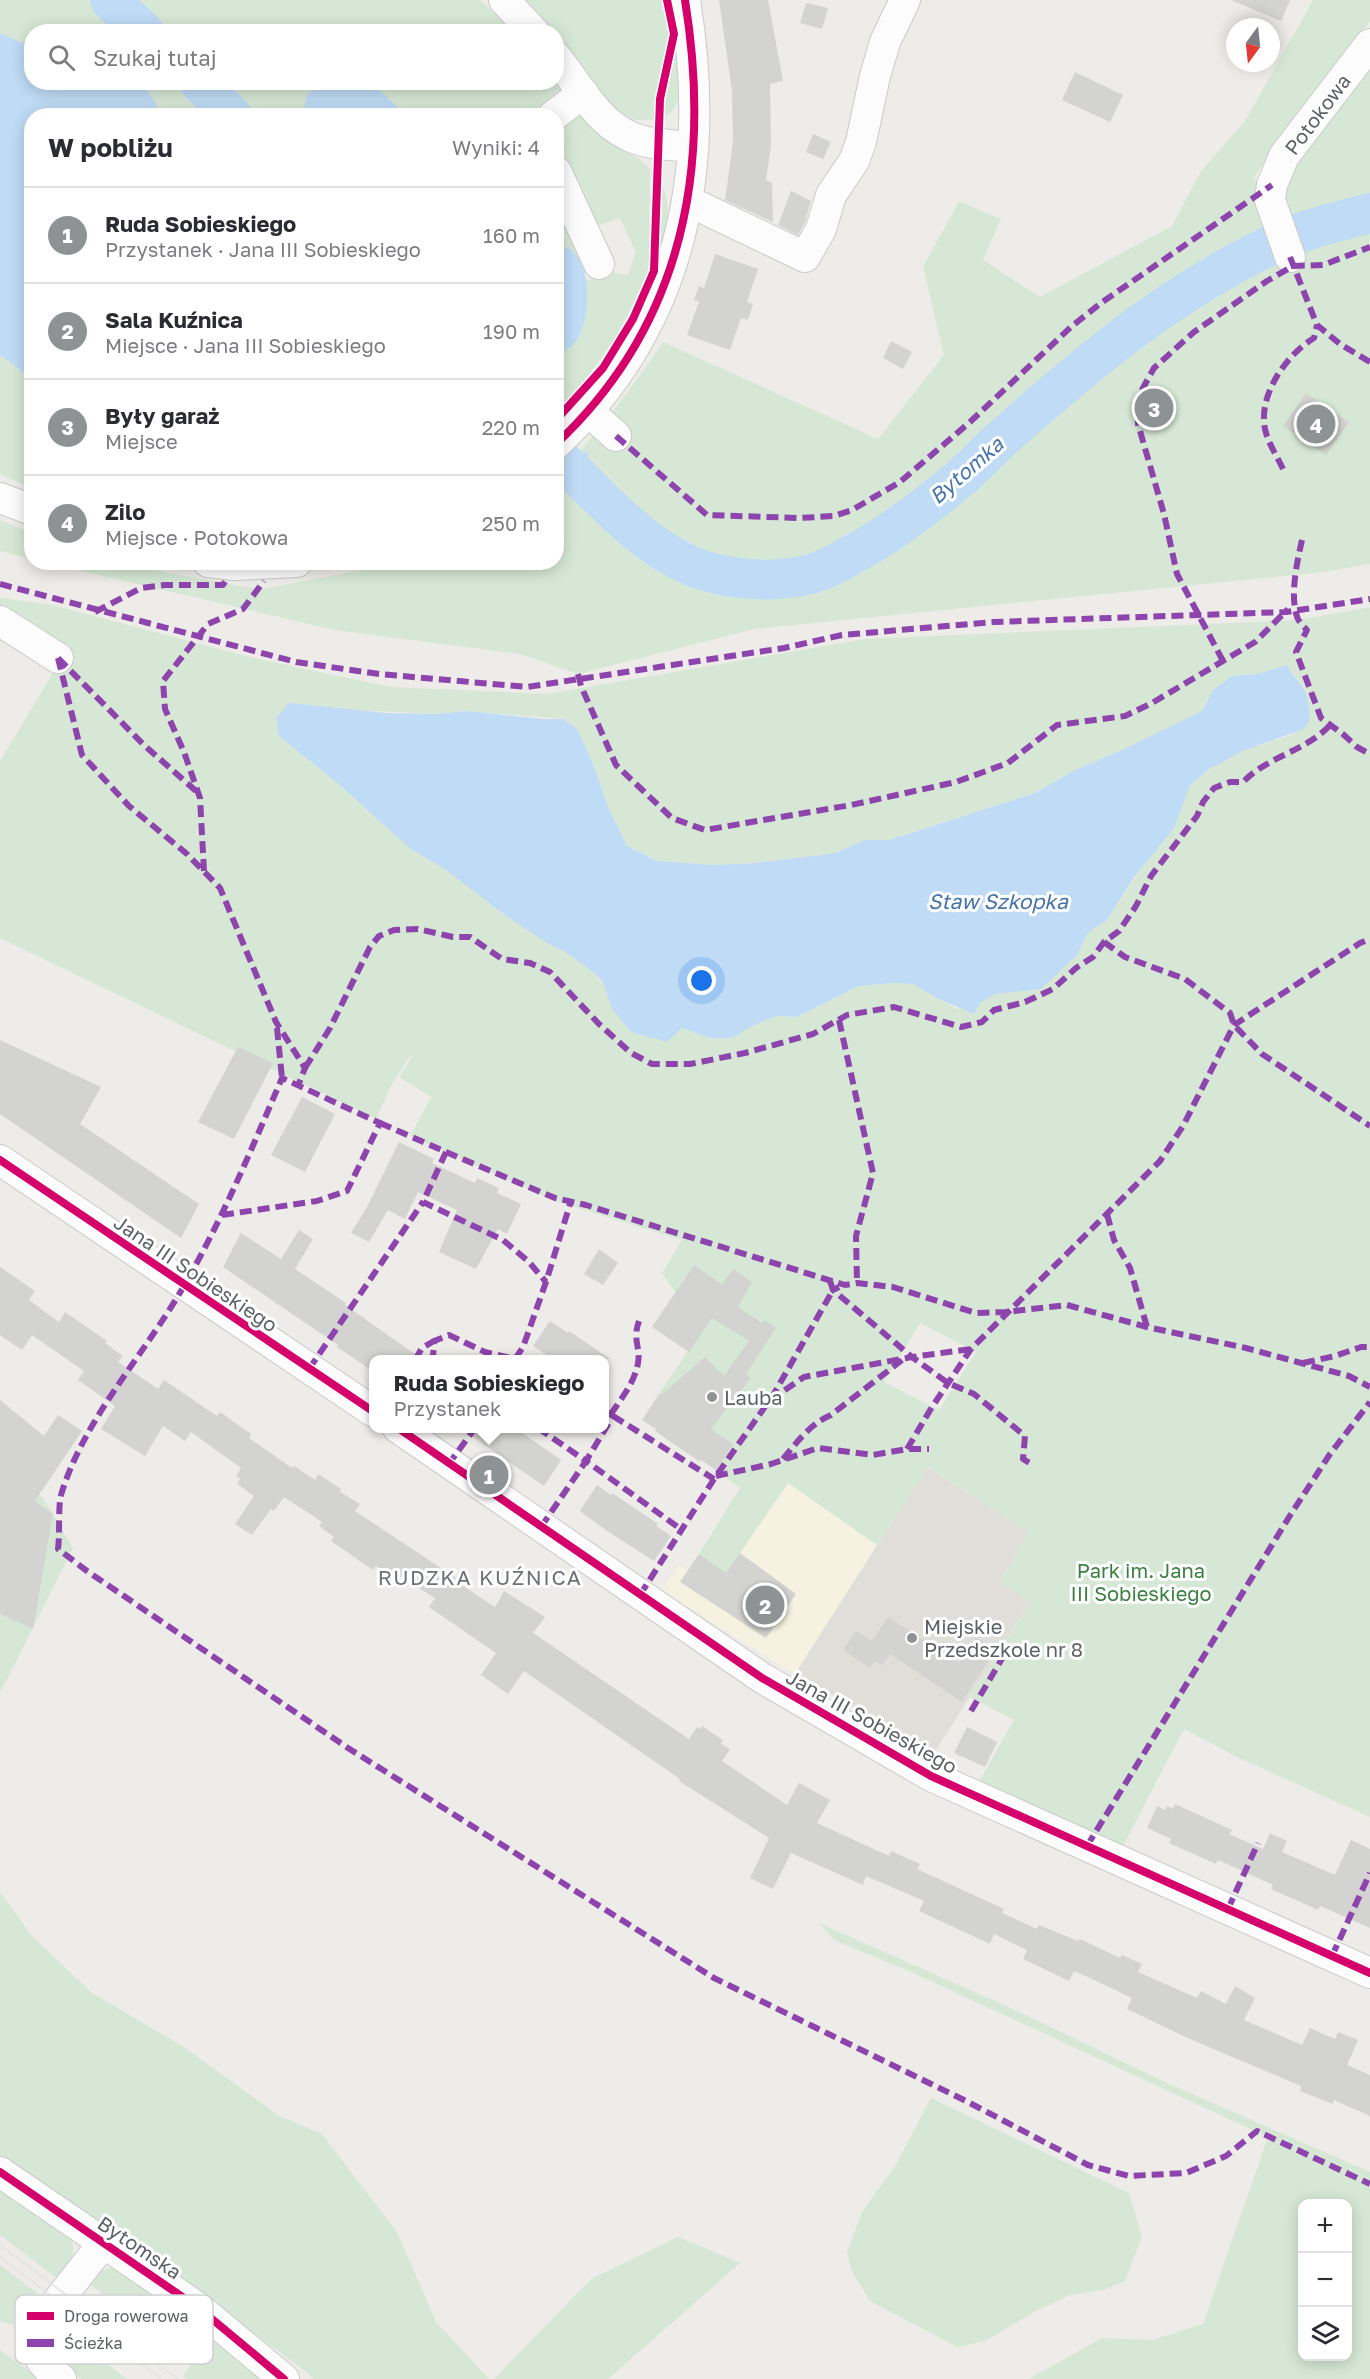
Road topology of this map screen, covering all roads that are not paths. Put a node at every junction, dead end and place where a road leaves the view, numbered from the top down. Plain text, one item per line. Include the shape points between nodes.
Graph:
1 (504, 0) edge
2 (685, 0) edge
3 (905, 0) edge
4 (526, 24) edge
5 (1370, 44) edge
6 (564, 68) edge
7 (583, 93) junction
8 (563, 108) edge
9 (693, 147) junction
10 (564, 188) edge
11 (688, 201) junction
12 (1290, 257) dead end
13 (599, 264) dead end
14 (583, 416) junction
15 (564, 436) edge
16 (616, 436) dead end
17 (0, 498) edge
18 (24, 507) edge
19 (0, 621) edge
20 (58, 658) dead end
21 (0, 1160) edge
22 (369, 1409) edge
23 (405, 1433) edge
24 (1370, 1973) edge
25 (0, 2172) edge
26 (104, 2242) junction
27 (63, 2295) edge
28 (180, 2295) edge
29 (213, 2320) edge
30 (43, 2364) edge
31 (61, 2379) edge
32 (284, 2379) edge

1 - 4 street
2 - 9 street via 694,73
3 - 11 street via 882,53 854,161 831,195 821,229 805,257
5 - 12 street, Potokowa via 1284,156 1272,185 1270,200
6 - 7 street
7 - 8 street
7 - 9 street via 600,115 630,137
9 - 11 street
10 - 13 street
11 - 14 street via 673,261 656,306 618,374
14 - 15 street
14 - 16 street
17 - 18 street
19 - 20 street
21 - 22 street, Jana III Sobieskiego
23 - 24 street, Jana III Sobieskiego via 762,1678 931,1776
25 - 26 street, Bytomska
26 - 27 street
26 - 28 street, Bytomska
29 - 32 street, Bytomska
30 - 31 street

